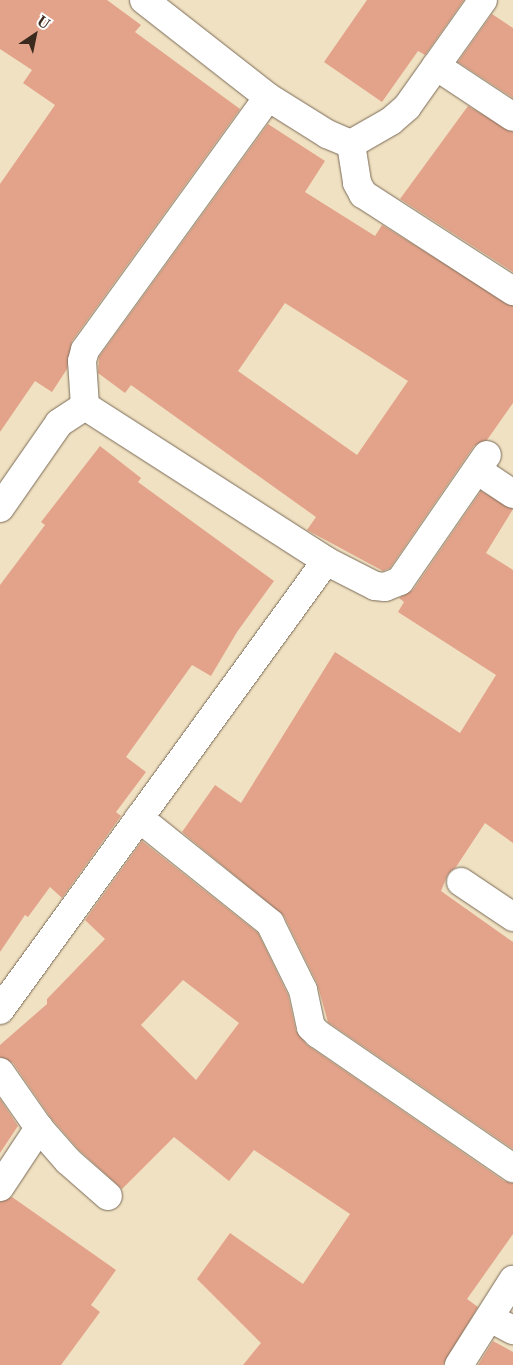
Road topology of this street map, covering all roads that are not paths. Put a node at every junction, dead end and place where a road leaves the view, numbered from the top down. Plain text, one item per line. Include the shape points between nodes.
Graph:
1 (144, 0) edge
2 (483, 0) edge
3 (436, 66) junction
4 (268, 97) junction
5 (513, 117) edge
6 (351, 144) junction
7 (513, 291) edge
8 (85, 406) junction
9 (513, 494) edge
10 (0, 508) edge
11 (326, 561) junction
12 (140, 818) junction
13 (462, 882) dead end
14 (513, 917) edge
15 (0, 1010) edge
16 (0, 1072) edge
17 (39, 1128) junction
18 (513, 1168) edge
19 (0, 1187) edge
20 (108, 1196) dead end
21 (513, 1280) edge
22 (502, 1324) edge
23 (459, 1365) edge

1 - 4 street
2 - 3 street
3 - 5 street
3 - 6 street via 407,107 391,121
4 - 6 street via 327,134
4 - 8 street via 85,350 82,361
6 - 7 street via 356,183 363,194
8 - 10 street via 59,423
8 - 11 street
9 - 11 street via 482,463 400,581 393,585 375,586
11 - 12 street
12 - 15 street
12 - 18 street via 270,923 303,990 311,1027 318,1034
13 - 14 street
16 - 17 street
17 - 19 street
17 - 20 street via 68,1161
21 - 22 street
22 - 23 street

